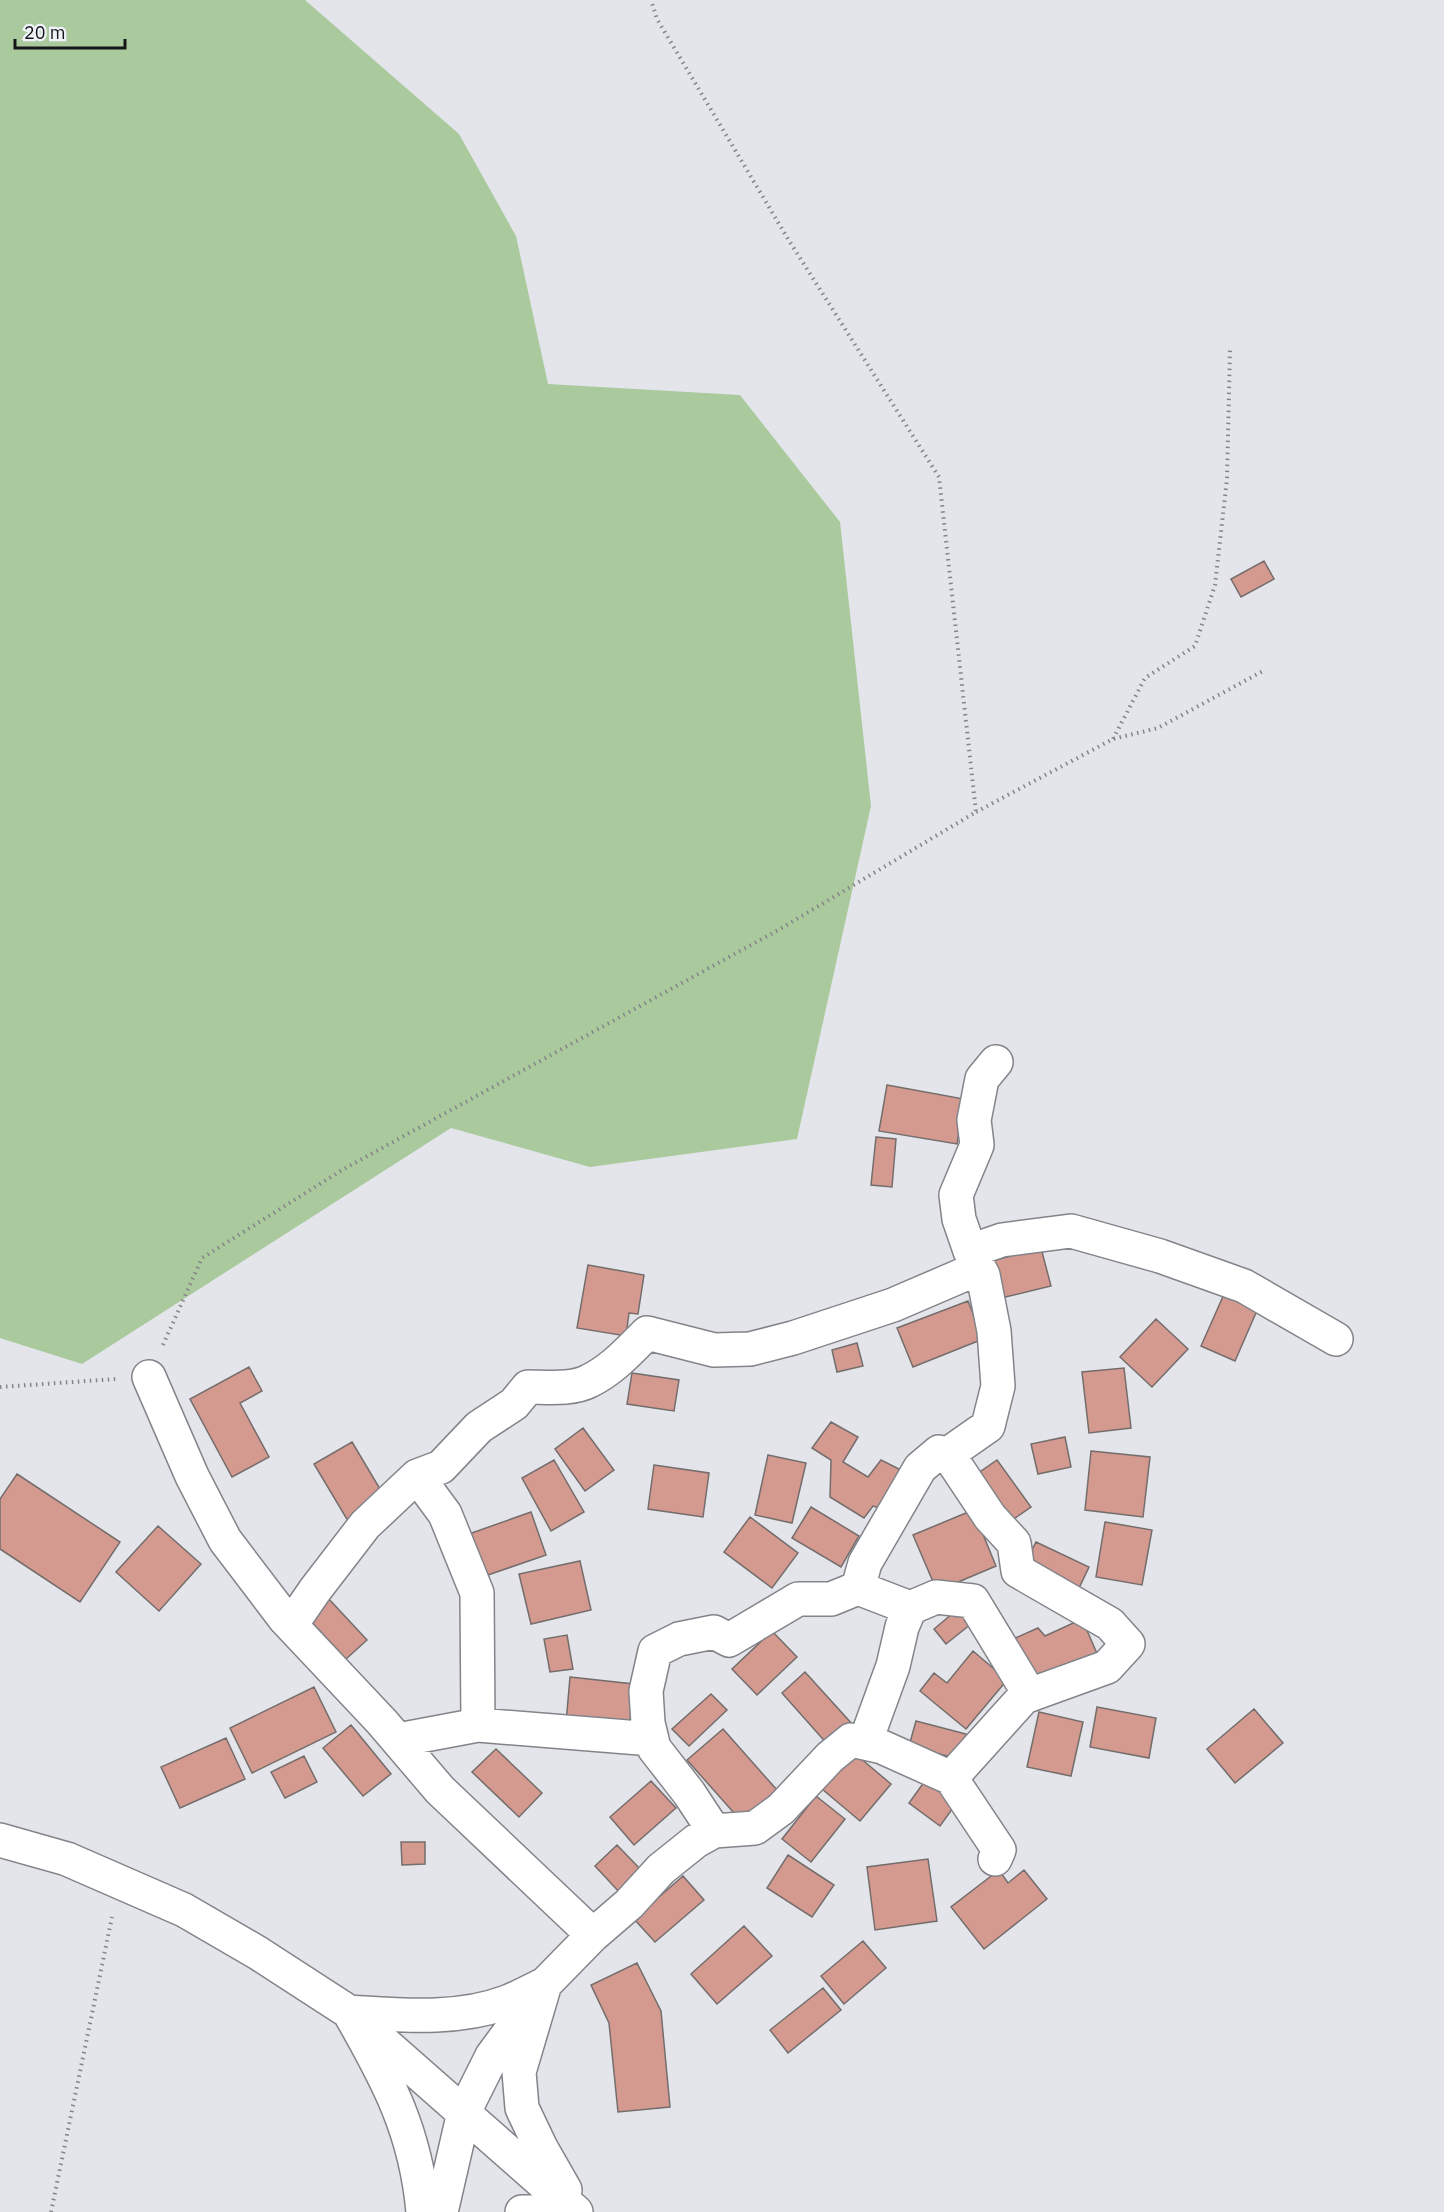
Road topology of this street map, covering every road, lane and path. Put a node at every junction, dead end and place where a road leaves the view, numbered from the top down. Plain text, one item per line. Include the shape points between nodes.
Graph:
1 (651, 0) edge
2 (1230, 350) dead end
3 (1263, 671) dead end
4 (1113, 739) junction
5 (976, 812) junction
6 (996, 1062) dead end
7 (975, 1260) junction
8 (1336, 1339) dead end
9 (149, 1377) junction
10 (0, 1387) edge
11 (948, 1454) junction
12 (417, 1476) junction
13 (858, 1588) junction
14 (910, 1608) junction
15 (291, 1626) junction
16 (1030, 1695) junction
17 (478, 1725) junction
18 (652, 1739) junction
19 (398, 1740) junction
20 (864, 1743) junction
21 (951, 1778) junction
22 (714, 1831) junction
23 (0, 1840) edge
24 (995, 1859) dead end
25 (120, 1881) junction
26 (593, 1935) junction
27 (545, 1984) junction
28 (349, 2012) junction
29 (464, 2112) junction
30 (51, 2212) edge
31 (423, 2212) edge
32 (441, 2212) edge
33 (522, 2212) edge
34 (541, 2212) edge
35 (577, 2212) edge

1 - 5 path via 657,19 788,239 939,477
2 - 4 path via 1227,479 1215,585 1195,646 1145,678
3 - 4 path via 1158,728
4 - 5 path
5 - 9 path via 780,929 342,1170 202,1258
6 - 7 street via 982,1079 974,1120 977,1145 956,1196 959,1219
7 - 8 street via 1002,1240 1071,1232 1160,1256 1244,1286
7 - 11 street via 983,1275 994,1331 998,1386 988,1426
7 - 12 street via 893,1305 750,1349 714,1350 647,1333 615,1364 588,1382 557,1388 528,1387 514,1404 479,1427 441,1467
9 - 10 path
9 - 15 street via 225,1540
11 - 13 street via 939,1452 920,1468 865,1563
11 - 16 street via 990,1517 1014,1544 1018,1571 1110,1624 1128,1644 1107,1667
12 - 15 street via 365,1525
12 - 17 street via 445,1514 477,1593
13 - 14 street
13 - 18 street via 831,1599 798,1599 729,1640 714,1632 679,1639 655,1651 646,1691
14 - 16 street via 936,1597 973,1601
14 - 20 street
15 - 19 street
16 - 21 street
17 - 18 street
17 - 19 street
18 - 22 street via 654,1748
19 - 26 street via 440,1790
20 - 21 street via 882,1747
20 - 22 street via 851,1740 781,1809 755,1828
21 - 24 street via 999,1850
22 - 26 street via 660,1869 629,1904
23 - 25 street via 67,1859
25 - 28 street via 184,1910
25 - 30 path
26 - 27 street
27 - 28 street via 506,2003 464,2013
27 - 29 street via 492,2055
27 - 35 street via 519,2072 522,2108
28 - 29 street
28 - 31 street via 381,2068 410,2136
29 - 32 street
29 - 35 street
33 - 34 street

